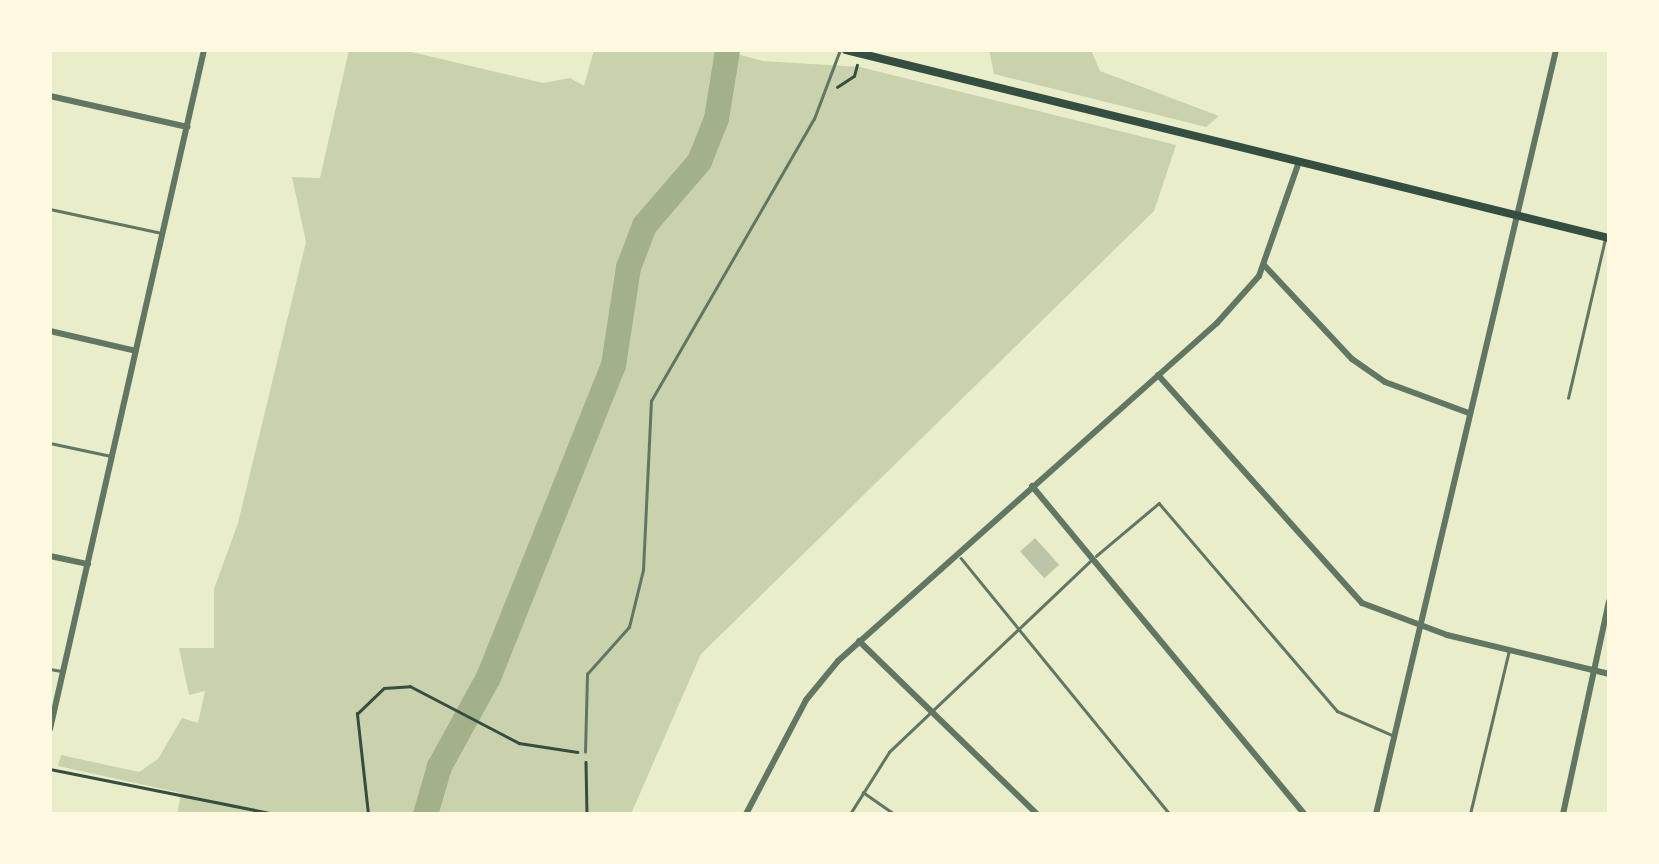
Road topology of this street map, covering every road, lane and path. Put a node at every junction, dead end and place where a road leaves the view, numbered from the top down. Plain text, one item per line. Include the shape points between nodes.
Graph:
1 (204, 50) edge
2 (843, 50) edge
3 (1556, 50) edge
4 (860, 54) junction
5 (830, 86) junction
6 (50, 96) edge
7 (188, 127) junction
8 (1299, 162) junction
9 (50, 209) edge
10 (1517, 216) junction
11 (163, 233) junction
12 (1607, 238) edge
13 (1264, 265) junction
14 (50, 331) edge
15 (136, 351) junction
16 (1158, 375) junction
17 (1568, 398) dead end
18 (1470, 413) junction
19 (50, 443) edge
20 (112, 457) junction
21 (1032, 486) junction
22 (957, 552) junction
23 (50, 556) edge
24 (1092, 560) junction
25 (88, 564) junction
26 (1609, 602) edge
27 (1419, 625) junction
28 (1016, 628) junction
29 (859, 641) junction
30 (1509, 650) junction
31 (50, 669) edge
32 (1594, 671) junction
33 (63, 672) junction
34 (1609, 674) edge
35 (930, 710) junction
36 (50, 729) edge
37 (1394, 736) junction
38 (585, 752) junction
39 (50, 769) edge
40 (861, 791) junction
41 (276, 814) edge
42 (368, 814) edge
43 (587, 814) edge
44 (746, 814) edge
45 (850, 814) edge
46 (894, 814) edge
47 (1037, 814) edge
48 (1170, 814) edge
49 (1304, 814) edge
50 (1376, 814) edge
51 (1470, 814) edge
52 (1563, 814) edge

1 - 7 street
2 - 4 main road
2 - 5 lane
3 - 10 street
4 - 5 path via 854,76
4 - 8 main road
5 - 38 lane via 652,401 643,570 629,627 586,674
6 - 7 street
7 - 11 street
8 - 10 main road
8 - 13 street
9 - 11 lane
10 - 12 main road
10 - 18 street
11 - 15 street
12 - 17 lane
13 - 16 street via 1217,323
13 - 18 street via 1352,359 1386,382
14 - 15 street
15 - 20 street
16 - 21 street
16 - 27 street via 1349,592
18 - 27 street
19 - 20 lane
20 - 25 street
21 - 22 street
21 - 24 street
22 - 28 lane
22 - 29 street
23 - 25 street
24 - 28 lane
24 - 37 lane via 1159,504 1337,712
24 - 49 street
25 - 33 street
26 - 32 street
27 - 30 street
27 - 37 street
28 - 35 lane
28 - 48 lane
29 - 35 street
29 - 44 street via 806,700
30 - 32 street
30 - 51 lane
31 - 33 lane
32 - 34 street
32 - 52 street
33 - 36 street
35 - 40 lane
35 - 47 street
37 - 50 street
38 - 42 path via 548,751 494,732 410,686 384,688 363,701 356,730
38 - 43 path
39 - 41 path
40 - 45 lane
40 - 46 lane

